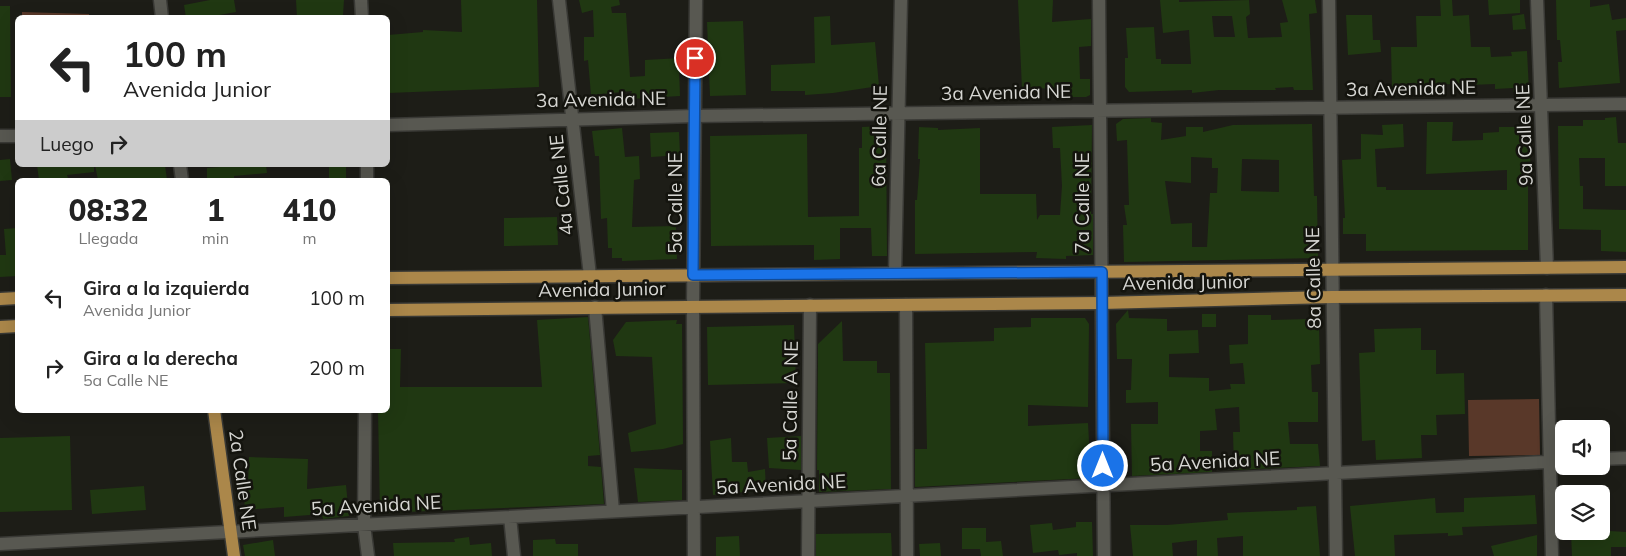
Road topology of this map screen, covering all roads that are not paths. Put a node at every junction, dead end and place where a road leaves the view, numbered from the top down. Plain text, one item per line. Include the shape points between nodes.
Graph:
1 (160, 0) edge
2 (361, 0) edge
3 (559, 0) edge
4 (696, 0) edge
5 (901, 0) edge
6 (1099, 0) edge
7 (1328, 0) edge
8 (1537, 0) edge
9 (162, 15) edge
10 (362, 15) edge
11 (1626, 104) edge
12 (1542, 105) junction
13 (1330, 107) junction
14 (1100, 110) junction
15 (898, 112) junction
16 (695, 116) junction
17 (572, 118) junction
18 (390, 125) edge
19 (0, 136) edge
20 (15, 136) edge
21 (1626, 267) edge
22 (1547, 268) junction
23 (1332, 269) junction
24 (1102, 272) junction
25 (895, 273) junction
26 (693, 275) junction
27 (590, 276) junction
28 (390, 278) edge
29 (1546, 295) junction
30 (1626, 295) edge
31 (15, 298) edge
32 (1332, 298) junction
33 (0, 299) edge
34 (1102, 303) junction
35 (906, 305) junction
36 (693, 306) junction
37 (810, 306) junction
38 (595, 308) junction
39 (390, 310) edge
40 (15, 326) edge
41 (0, 327) edge
42 (214, 413) edge
43 (365, 413) edge
44 (1555, 431) edge
45 (1626, 458) edge
46 (1610, 459) edge
47 (1555, 461) edge
48 (1334, 473) junction
49 (1556, 475) edge
50 (1103, 485) junction
51 (906, 496) junction
52 (808, 501) junction
53 (693, 507) junction
54 (613, 511) junction
55 (510, 517) junction
56 (364, 524) junction
57 (231, 532) junction
58 (0, 544) edge
59 (234, 556) edge
60 (368, 556) edge
61 (514, 556) edge
62 (694, 556) edge
63 (808, 556) edge
64 (907, 556) edge
65 (1104, 556) edge
66 (1336, 556) edge
67 (1552, 556) edge

1 - 9 street
2 - 10 street
3 - 17 street, 4a Calle NE
4 - 16 street, 5a Calle NE
5 - 15 street, 6a Calle NE
6 - 14 street, 7a Calle NE
7 - 13 street, 8a Calle NE
8 - 12 street, 9a Calle NE
11 - 12 street, 3a Avenida NE
12 - 13 street, 3a Avenida NE
12 - 22 street, 9a Calle NE
13 - 14 street, 3a Avenida NE
13 - 23 street, 8a Calle NE
14 - 15 street, 3a Avenida NE
14 - 24 street, 7a Calle NE
15 - 16 street, 3a Avenida NE
15 - 25 street, 6a Calle NE
16 - 17 street, 3a Avenida NE
16 - 26 street, 5a Calle NE
17 - 18 street, 3a Avenida NE
17 - 27 street, 4a Calle NE
19 - 20 street
21 - 22 main road, Avenida Junior
22 - 23 main road, Avenida Junior
23 - 24 main road, Avenida Junior
23 - 32 street, 8a Calle NE
24 - 25 main road, Avenida Junior
24 - 34 street, 7a Calle NE
25 - 26 main road, Avenida Junior
26 - 27 main road, Avenida Junior
26 - 36 street, 5a Calle NE
27 - 28 main road, Avenida Junior
29 - 30 main road, Avenida Junior
29 - 32 main road, Avenida Junior
29 - 44 street
31 - 33 main road
32 - 34 main road, Avenida Junior
32 - 48 street, 8a Calle NE
34 - 35 main road, Avenida Junior
34 - 50 street, 7a Calle NE
35 - 37 main road, Avenida Junior
35 - 51 street
36 - 37 main road, Avenida Junior
36 - 38 main road, Avenida Junior
36 - 53 street, 5a Calle NE
37 - 52 street, 5a Calle A NE
38 - 39 main road, Avenida Junior
38 - 54 street
40 - 41 main road
42 - 57 main road, 2a Calle NE
43 - 56 street
45 - 46 street
47 - 48 street, 5a Avenida NE
48 - 50 street, 5a Avenida NE
48 - 66 street, 8a Calle NE
49 - 67 street
50 - 51 street, 5a Avenida NE
50 - 65 street, 7a Calle NE
51 - 52 street, 5a Avenida NE
51 - 64 street
52 - 53 street, 5a Avenida NE
52 - 63 street, 5a Calle A NE
53 - 54 street, 5a Avenida NE
53 - 62 street, 5a Calle NE
54 - 55 street, 5a Avenida NE
55 - 56 street, 5a Avenida NE
55 - 61 street
56 - 57 street, 5a Avenida NE
56 - 60 street
57 - 58 street, 5a Avenida NE
57 - 59 main road, 2a Calle NE

